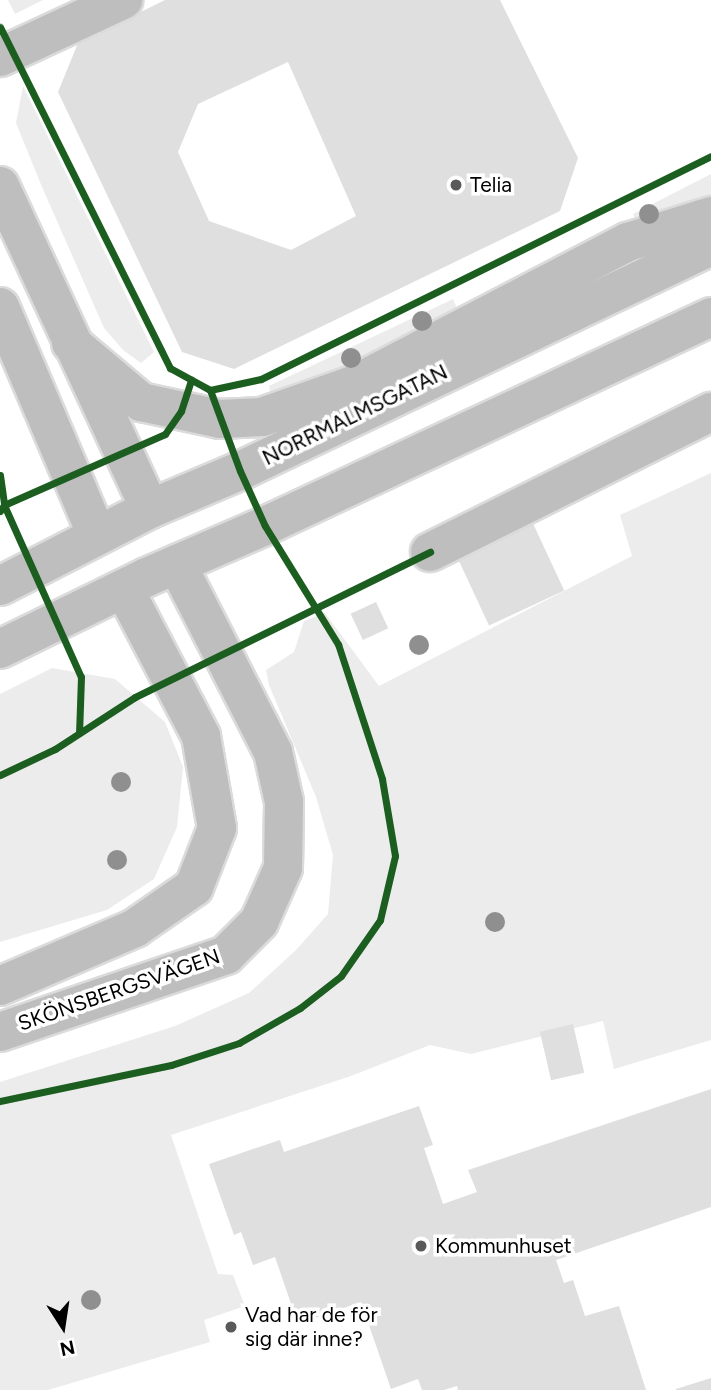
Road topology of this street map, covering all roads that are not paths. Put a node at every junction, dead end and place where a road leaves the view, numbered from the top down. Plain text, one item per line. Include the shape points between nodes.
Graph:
1 (123, 0) edge
2 (0, 57) edge
3 (0, 186) edge
4 (711, 216) edge
5 (711, 246) edge
6 (0, 307) edge
7 (711, 317) edge
8 (71, 343) junction
9 (711, 412) edge
10 (150, 509) junction
11 (97, 535) junction
12 (430, 552) dead end
13 (177, 564) junction
14 (0, 586) edge
15 (124, 589) junction
16 (0, 649) edge
17 (0, 986) edge
18 (0, 1032) edge

1 - 2 main road
3 - 8 main road
4 - 8 main road via 628,242 354,385 262,417 220,419 141,402
5 - 10 main road, NORRMALMSGATAN via 240,471
6 - 11 main road
7 - 13 main road
8 - 10 main road
9 - 12 main road
10 - 11 main road, NORRMALMSGATAN
10 - 13 main road, SKÖNSBERGSVÄGEN
11 - 14 main road, NORRMALMSGATAN
11 - 15 main road, SKÖNSBERGSVÄGEN
13 - 15 main road
13 - 18 main road, SKÖNSBERGSVÄGEN via 273,752 284,802 283,868 259,922 226,955
15 - 16 main road
15 - 17 main road, SKÖNSBERGSVÄGEN via 201,737 217,828 194,887 135,928

